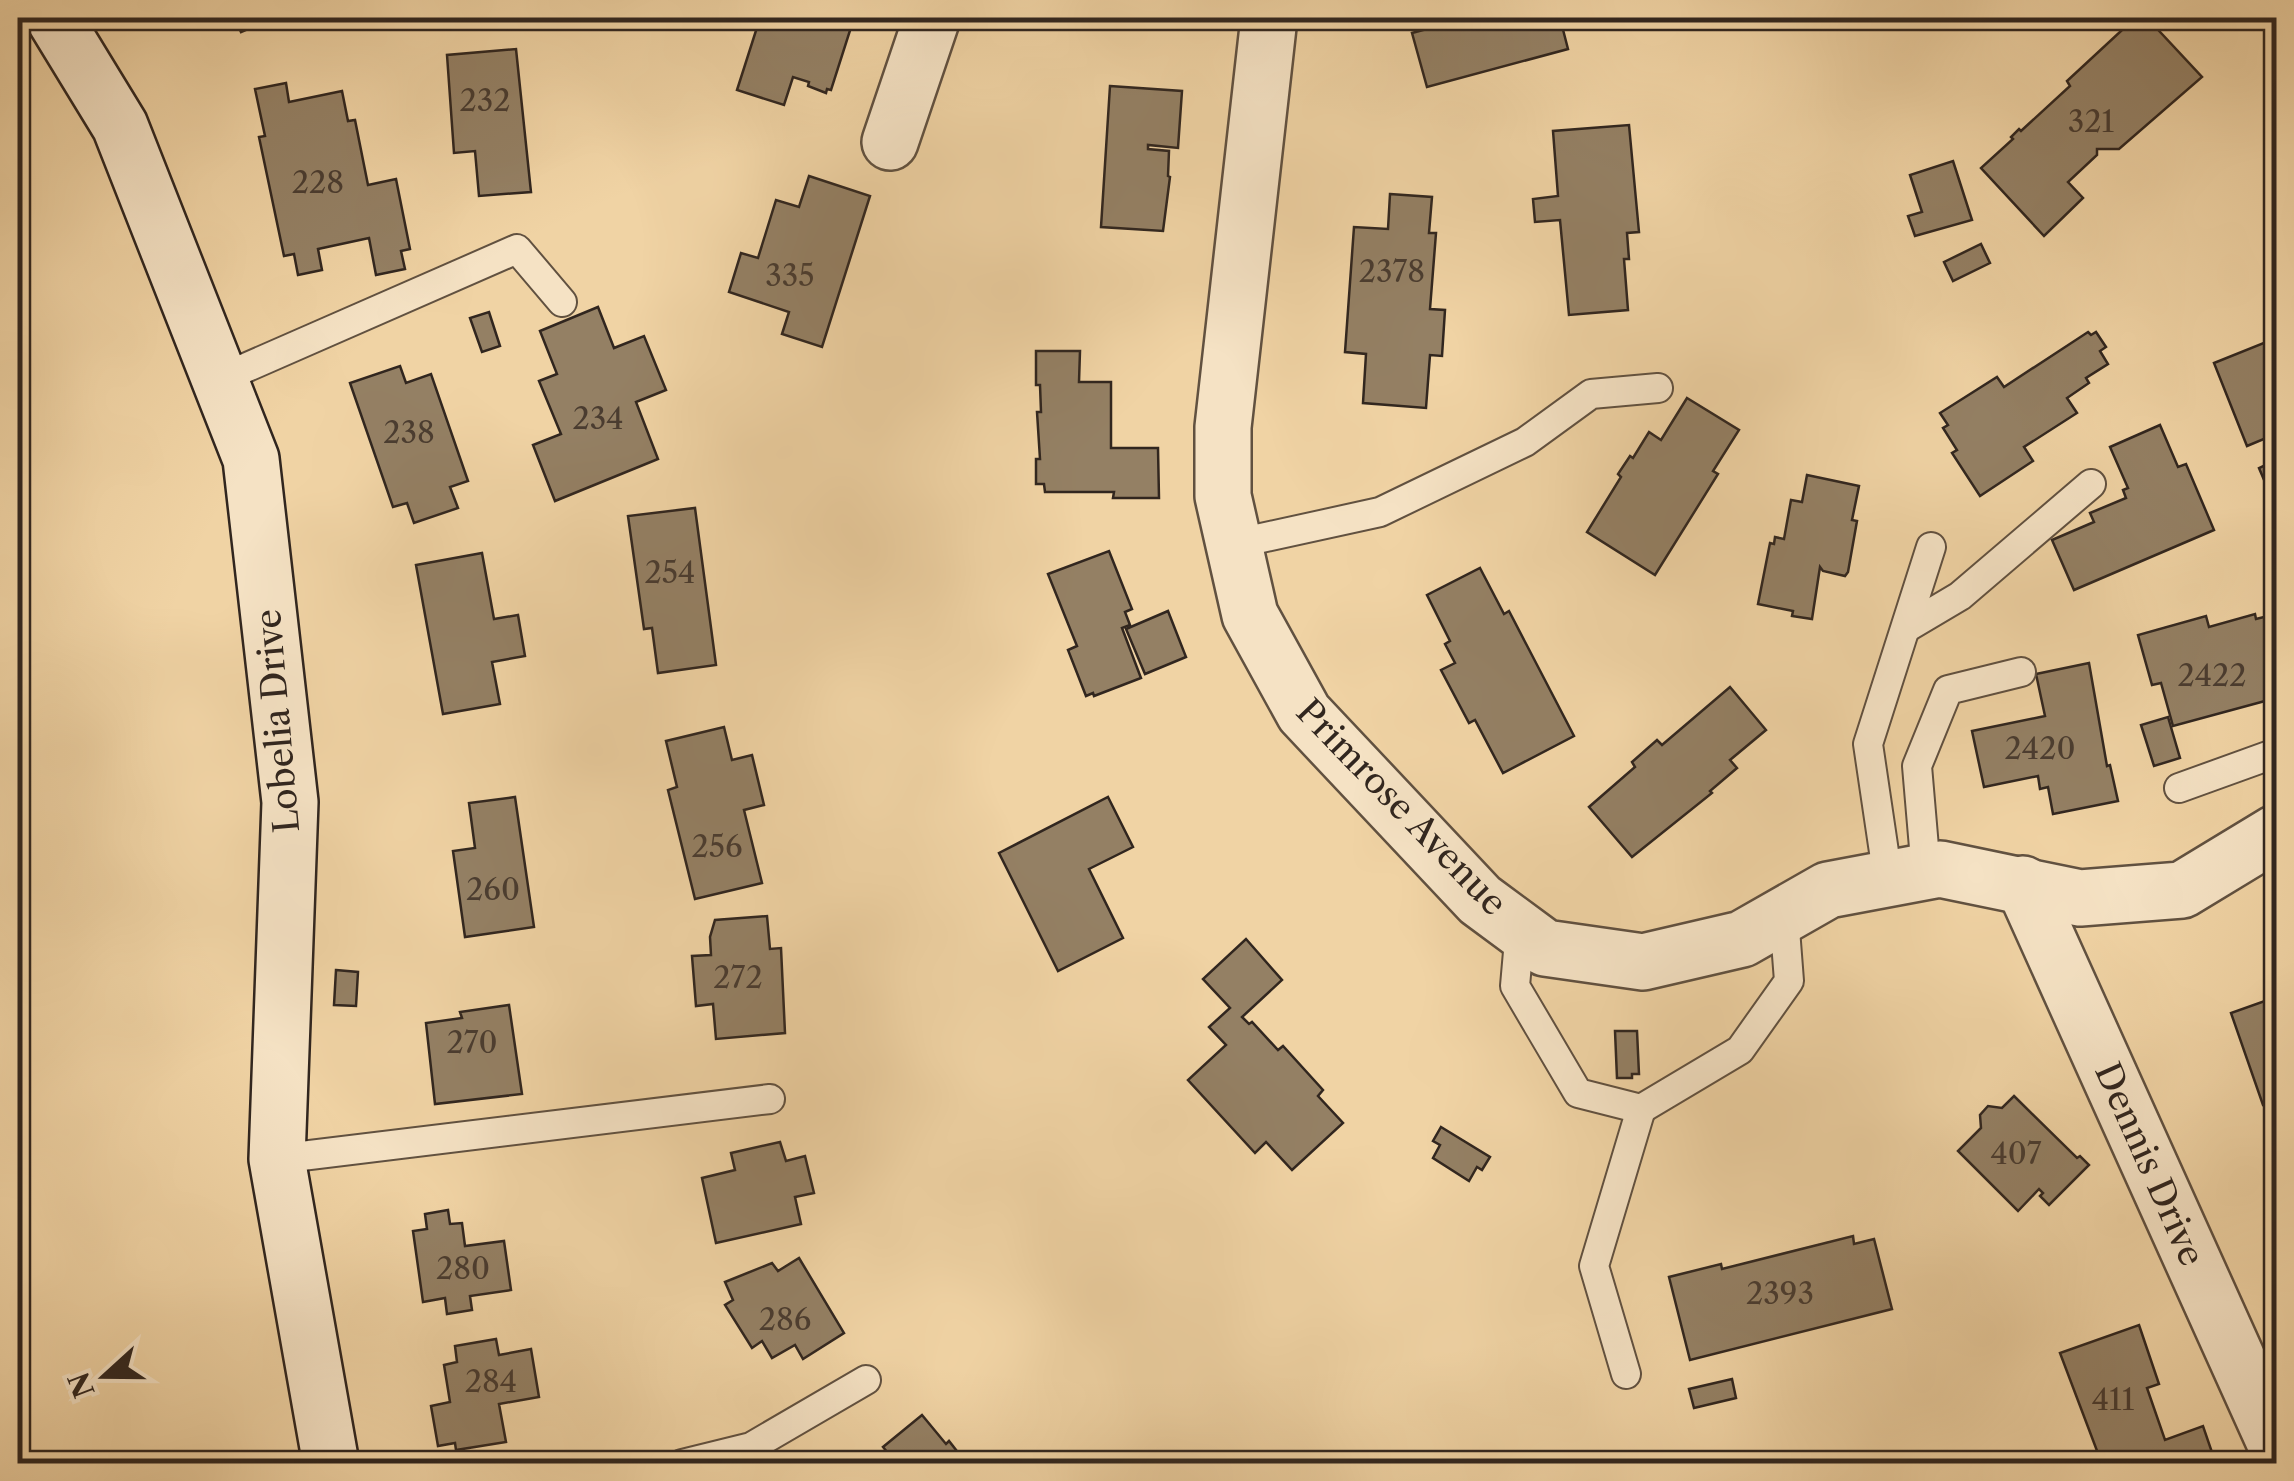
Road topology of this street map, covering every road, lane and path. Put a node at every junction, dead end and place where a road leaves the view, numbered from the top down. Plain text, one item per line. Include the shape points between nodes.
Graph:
1 (54, 18) edge
2 (932, 18) edge
3 (1270, 18) edge
4 (890, 142) dead end
5 (562, 302) dead end
6 (220, 380) junction
7 (1658, 388) dead end
8 (2091, 484) dead end
9 (1234, 544) junction
10 (1931, 546) dead end
11 (1906, 628) junction
12 (2021, 672) dead end
13 (2276, 753) edge
14 (2179, 788) dead end
15 (2276, 833) edge
16 (1907, 875) junction
17 (2022, 884) junction
18 (1784, 916) junction
19 (1520, 929) junction
20 (770, 1099) dead end
21 (1640, 1109) junction
22 (277, 1159) junction
23 (1626, 1374) dead end
24 (866, 1380) dead end
25 (2276, 1445) edge
26 (331, 1464) edge
27 (682, 1464) edge

1 - 6 street, Lobelia Drive via 120,126
2 - 4 street
3 - 9 street, Primrose Avenue via 1222,426 1223,496
5 - 6 lane via 517,249
6 - 22 street, Lobelia Drive via 251,459 290,802
7 - 9 lane via 1591,394 1525,442 1380,512
8 - 11 lane via 1960,596
9 - 19 street, Primrose Avenue via 1250,615 1304,713 1480,900
10 - 11 lane
11 - 16 lane via 1868,744
12 - 16 lane via 1948,690 1918,766
13 - 14 lane
15 - 17 street, Primrose Avenue via 2182,890 2080,898
16 - 17 street, Primrose Avenue via 1940,868
16 - 18 street, Primrose Avenue via 1828,890
17 - 25 street, Dennis Drive
18 - 19 street, Primrose Avenue via 1742,939 1643,962 1545,948
18 - 21 lane via 1789,981 1740,1050
19 - 21 lane via 1515,986 1578,1092
20 - 22 lane
21 - 23 lane via 1594,1266
22 - 26 street, Lobelia Drive
24 - 27 lane via 751,1447

